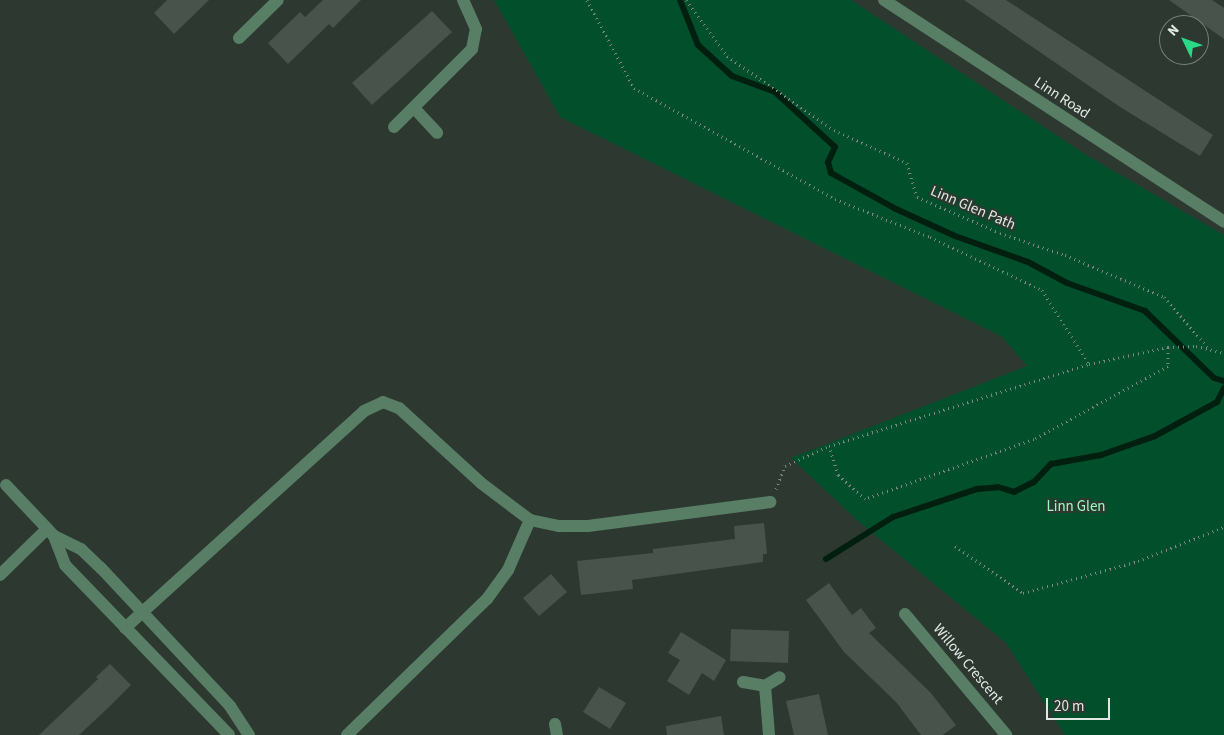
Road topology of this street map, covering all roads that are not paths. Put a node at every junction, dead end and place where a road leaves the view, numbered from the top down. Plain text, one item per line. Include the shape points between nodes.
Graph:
1 (278, 0) edge
2 (463, 0) edge
3 (884, 0) edge
4 (239, 38) dead end
5 (414, 108) junction
6 (394, 127) dead end
7 (437, 133) dead end
8 (1224, 222) edge
9 (6, 485) dead end
10 (770, 502) road end
11 (530, 520) junction
12 (50, 532) junction
13 (0, 575) edge
14 (142, 612) junction
15 (905, 614) dead end
16 (125, 628) junction
17 (780, 677) dead end
18 (743, 682) dead end
19 (764, 686) junction
20 (230, 735) edge
21 (249, 735) edge
22 (347, 735) edge
23 (769, 735) edge
24 (1006, 735) edge

1 - 4 street
2 - 5 street via 476,29 476,43
3 - 8 street, Linn Road
5 - 6 street
5 - 7 street
9 - 12 street
10 - 11 street via 588,526 559,526
11 - 14 street via 493,494 399,408 383,402 364,411
11 - 22 street via 508,570 487,599
12 - 13 street
12 - 14 street via 82,549
12 - 16 street via 65,565
14 - 16 street
14 - 21 street via 230,706
15 - 24 street, Willow Crescent
16 - 20 street
17 - 19 street
18 - 19 street
19 - 23 street

